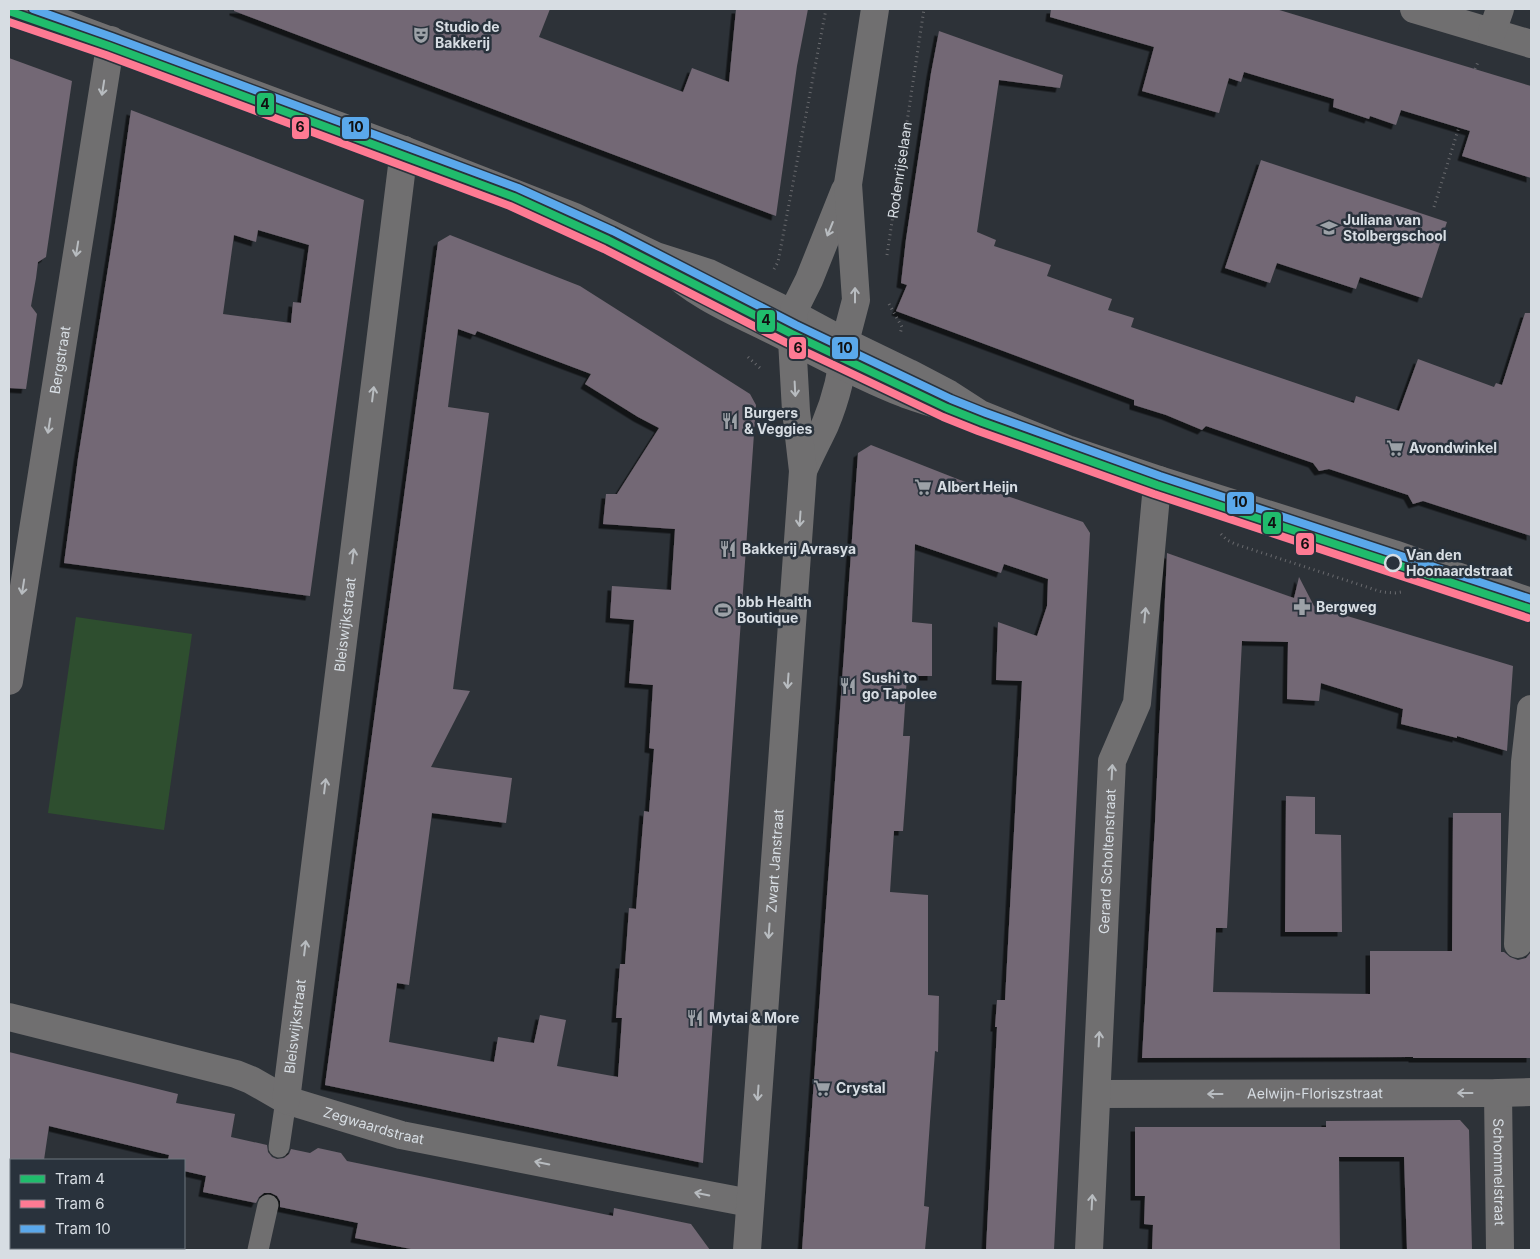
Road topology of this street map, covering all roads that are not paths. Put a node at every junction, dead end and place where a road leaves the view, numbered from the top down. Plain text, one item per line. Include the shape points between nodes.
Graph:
1 (25, 9) edge
2 (875, 9) edge
3 (1414, 9) edge
4 (1496, 20) edge
5 (111, 40) junction
6 (1531, 44) edge
7 (404, 150) junction
8 (848, 184) junction
9 (793, 327) junction
10 (844, 354) junction
11 (804, 471) junction
12 (1159, 480) junction
13 (1531, 602) edge
14 (9, 681) edge
15 (1531, 709) edge
16 (1518, 944) dead end
17 (9, 1017) edge
18 (1531, 1092) edge
19 (1498, 1093) junction
20 (1097, 1094) junction
21 (286, 1100) junction
22 (279, 1147) dead end
23 (750, 1203) junction
24 (268, 1205) dead end
25 (258, 1250) edge
26 (747, 1250) edge
27 (1090, 1250) edge
28 (1500, 1250) edge

1 - 5 street
2 - 8 street
3 - 4 street
4 - 6 street
5 - 7 street
5 -> 14 street, Bergstraat
7 - 9 street via 575,217 656,256 709,273
21 -> 7 street, Bleiswijkstraat
8 -> 9 street
10 -> 8 street via 856,300
9 - 10 street
9 -> 11 street, Zwart Janstraat via 796,412
10 - 11 street, Zwart Janstraat via 825,424
10 - 12 street via 909,373 980,414
11 -> 23 street, Zwart Janstraat
12 - 13 street via 1394,554
20 -> 12 street, Gerard Scholtenstraat via 1112,761 1137,704
15 - 16 street via 1525,762
17 - 21 street, Zegwaardstraat via 236,1074
18 - 19 street, Aelwijn-Floriszstraat
19 -> 20 street, Aelwijn-Floriszstraat
19 - 28 street, Schommelstraat
27 -> 20 street, Gerard Scholtenstraat
21 - 22 lane
23 -> 21 street, Zegwaardstraat via 401,1135
23 - 26 street, Zwart Janstraat
24 - 25 lane

